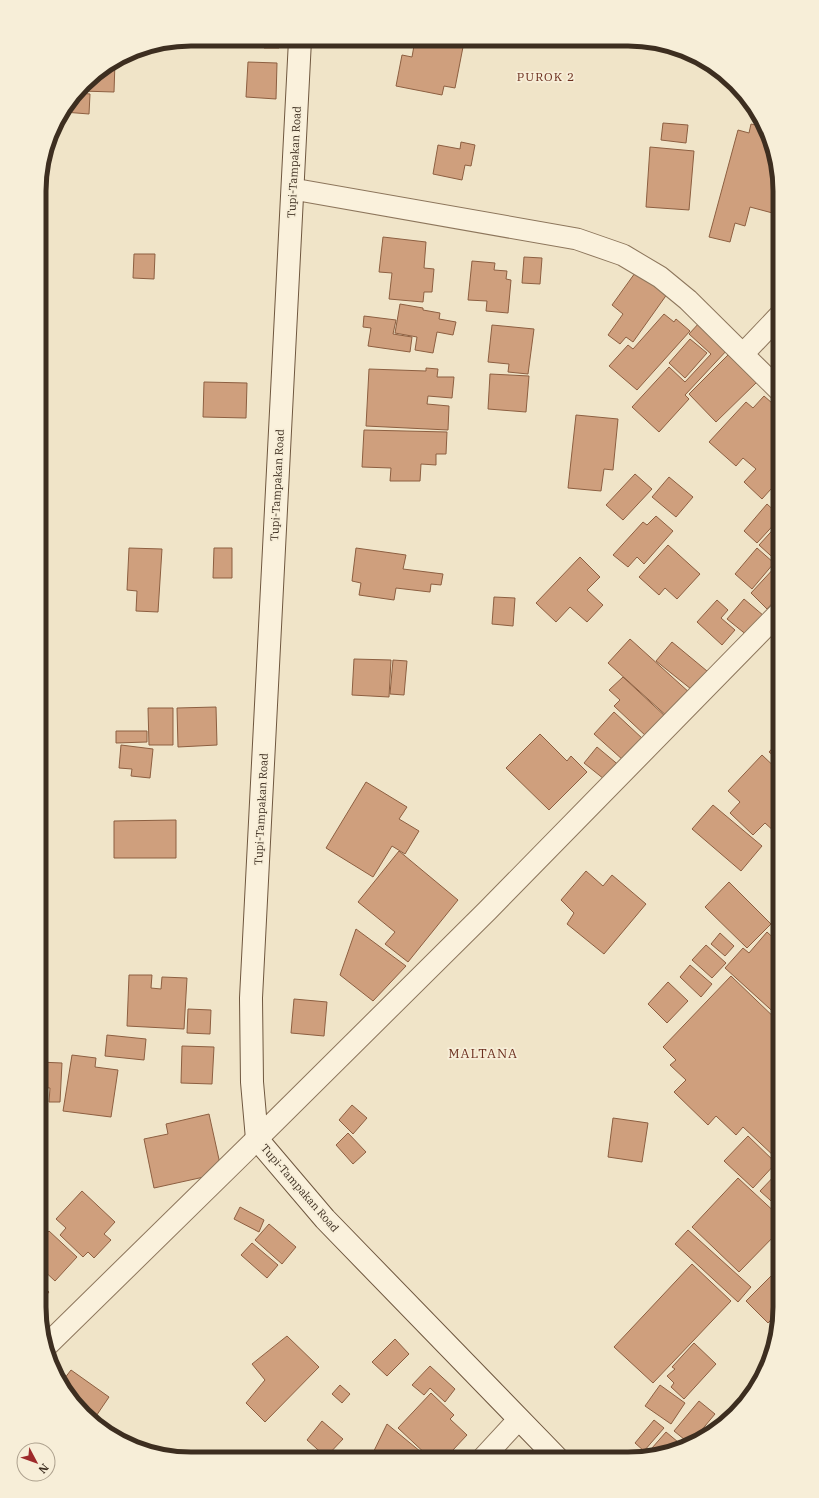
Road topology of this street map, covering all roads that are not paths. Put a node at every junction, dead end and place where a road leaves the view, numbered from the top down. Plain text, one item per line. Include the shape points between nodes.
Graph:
1 (300, 46) edge
2 (293, 189) junction
3 (773, 322) edge
4 (743, 354) junction
5 (773, 384) edge
6 (773, 619) edge
7 (257, 1139) junction
8 (50, 1342) edge
9 (519, 1419) junction
10 (488, 1452) edge
11 (551, 1452) edge

1 - 2 main road, Tupi-Tampakan Road
2 - 4 street via 577,239 623,255 666,281
2 - 7 main road, Tupi-Tampakan Road via 251,998 252,1082
3 - 4 street
4 - 5 street
6 - 7 street via 487,911
7 - 8 main road
7 - 9 main road, Tupi-Tampakan Road via 325,1219
9 - 10 street
9 - 11 main road, Tupi-Tampakan Road

